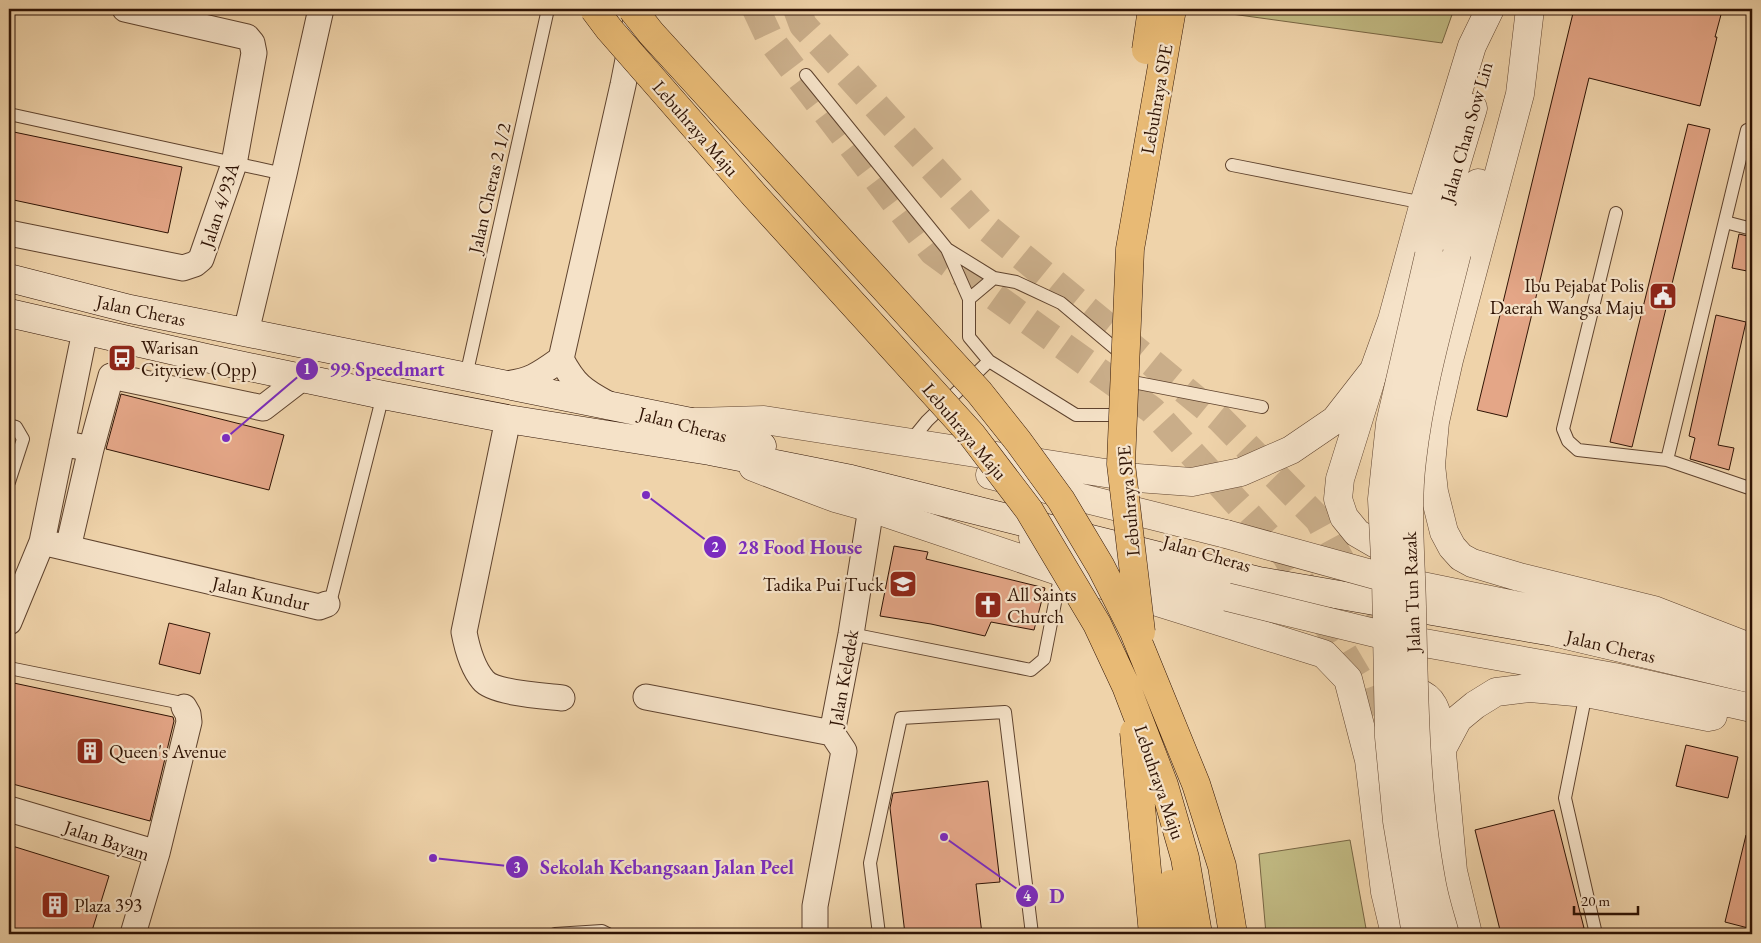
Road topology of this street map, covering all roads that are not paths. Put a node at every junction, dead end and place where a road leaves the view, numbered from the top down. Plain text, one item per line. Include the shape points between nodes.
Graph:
1 (125, 9) edge
2 (322, 9) edge
3 (548, 9) edge
4 (594, 9) edge
5 (632, 9) edge
6 (638, 9) edge
7 (1152, 9) edge
8 (1172, 9) edge
9 (1490, 9) edge
10 (1502, 9) edge
11 (1530, 9) edge
12 (806, 75) dead end
13 (9, 114) edge
14 (1747, 130) dead end
15 (234, 164) junction
16 (1232, 165) dead end
17 (284, 174) junction
18 (1424, 203) junction
19 (1616, 213) dead end
20 (1725, 222) junction
21 (1752, 228) edge
22 (9, 233) edge
23 (947, 249) junction
24 (1456, 253) joint
25 (1429, 255) joint
26 (9, 278) edge
27 (994, 278) junction
28 (969, 299) junction
29 (9, 314) edge
30 (85, 330) junction
31 (246, 332) junction
32 (561, 359) junction
33 (989, 361) junction
34 (1374, 370) junction
35 (466, 376) junction
36 (302, 378) junction
37 (1138, 383) junction
38 (503, 384) junction
39 (382, 395) junction
40 (613, 406) junction
41 (1262, 406) dead end
42 (508, 420) junction
43 (691, 422) junction
44 (9, 425) edge
45 (62, 443) junction
46 (909, 443) junction
47 (91, 449) junction
48 (710, 451) junction
49 (1668, 460) junction
50 (1431, 465) junction
51 (9, 482) edge
52 (1752, 486) edge
53 (871, 508) junction
54 (42, 542) junction
55 (68, 548) junction
56 (1061, 572) junction
57 (1399, 581) junction
58 (1351, 598) junction
59 (327, 604) joint
60 (9, 622) edge
61 (851, 634) junction
62 (1400, 639) junction
63 (1752, 648) edge
64 (1752, 663) edge
65 (9, 668) edge
66 (1752, 679) edge
67 (1586, 693) junction
68 (562, 698) dead end
69 (646, 698) dead end
70 (184, 707) joint
71 (1752, 710) edge
72 (832, 733) junction
73 (1441, 751) junction
74 (1369, 760) junction
75 (9, 809) edge
76 (157, 853) junction
77 (133, 934) edge
78 (555, 934) edge
79 (608, 934) edge
80 (815, 934) edge
81 (879, 934) edge
82 (1032, 934) edge
83 (1153, 934) edge
84 (1177, 934) edge
85 (1198, 934) edge
86 (1233, 934) edge
87 (1395, 934) edge
88 (1416, 934) edge
89 (1445, 934) edge
90 (1468, 934) edge
91 (1596, 934) edge

1 - 15 street, Jalan 4/93A via 247,37 252,43 254,53
2 - 17 street
3 - 35 lane, Jalan Cheras 2 1/2
4 - 85 highway, Lebuhraya Maju, bridge via 755,196 972,435 1030,510 1097,624 1126,686 1164,785 1185,858
5 - 86 highway, Lebuhraya Maju, bridge via 774,170 978,392 1061,500 1134,632 1185,756 1222,866
6 - 32 street
7 - 83 highway, Lebuhraya SPE, bridge via 1116,255 1108,462
8 - 84 highway, Lebuhraya SPE, bridge via 1130,249 1121,464
9 - 18 street via 1472,46
10 - 25 street, Jalan Chan Sow Lin
11 - 24 street, Jalan Chan Sow Lin
11 - 50 street via 1520,94 1435,422
12 - 23 lane
13 - 15 lane
14 - 20 lane
15 - 17 lane
15 - 22 street, Jalan 4/93A via 201,259 190,266 183,268
16 - 18 lane
17 - 31 street
18 - 34 street via 1392,320
19 - 49 lane via 1563,428 1568,441 1578,450
20 - 21 lane
20 - 49 lane
23 - 27 lane
23 - 28 lane
24 - 57 street, Jalan Tun Razak, bridge via 1419,412
25 - 57 street, Jalan Tun Razak, bridge via 1390,424 1382,499
26 - 31 street, Jalan Cheras via 130,309
27 - 28 lane
27 - 37 lane via 1016,282 1061,303 1125,357
28 - 33 lane via 969,337
29 - 30 street, Jalan Cheras
30 - 36 street, Jalan Cheras
30 - 45 street
31 - 35 street, Jalan Cheras
32 - 38 street via 536,376
32 - 40 street via 575,382
33 - 37 lane via 1076,415 1115,415
33 - 46 lane
34 - 46 street via 1336,420 1291,450 1241,472 1192,482 1137,478
34 - 50 street via 1340,479 1338,499 1344,517 1357,533 1376,544 1404,536 1415,522
35 - 38 street, Jalan Cheras
36 - 39 street, Jalan Cheras
36 - 47 street via 263,408 111,376
37 - 41 lane
38 - 40 street, Jalan Cheras
39 - 42 street, Jalan Cheras
39 - 59 lane, Jalan Kundur
40 - 43 street, Jalan Cheras
42 - 48 street, Jalan Cheras
42 - 68 street via 464,632 467,648 483,681 505,691
43 - 46 street via 764,420
43 - 57 street, bridge via 974,471
43 - 58 street, Jalan Cheras via 752,444 1101,522
44 - 51 lane via 16,427 23,439
45 - 47 street
45 - 54 street
47 - 55 street
48 - 53 street via 835,498
48 - 58 street, Jalan Cheras via 851,479 1259,580
48 - 62 street, bridge via 849,493 1024,536 1227,597
49 - 52 lane
50 - 63 street via 1444,532 1452,547 1472,564 1654,610
53 - 56 street
53 - 61 street, Jalan Keledek
54 - 55 street, Jalan Kundur
54 - 60 street
55 - 59 street, Jalan Kundur via 319,607
56 - 61 lane via 1044,659 1031,670
56 - 74 street via 1324,654 1348,679
57 - 62 street, Jalan Tun Razak, bridge
57 - 64 street via 1617,626
58 - 66 street, Jalan Cheras via 1553,632
61 - 72 street, Jalan Keledek
62 - 71 street via 1614,677
62 - 88 street, Jalan Tun Razak, bridge via 1388,737 1397,821
62 - 89 street, Jalan Tun Razak, bridge via 1414,704 1423,824 1431,880
65 - 70 lane via 177,702
67 - 71 street via 1708,717
67 - 73 street via 1530,688 1496,692 1458,719
67 - 91 lane via 1565,798
69 - 72 street
70 - 76 street via 189,722
72 - 80 street, Jalan Keledek via 844,751 815,906
73 - 74 street via 1433,703 1419,692 1399,690 1375,705 1369,725
73 - 90 street via 1453,871
74 - 87 street via 1385,892
75 - 76 street, Jalan Bayam
76 - 77 street, Jalan Bayam
78 - 79 lane via 602,931
81 - 82 lane via 870,863 901,718 1005,712

